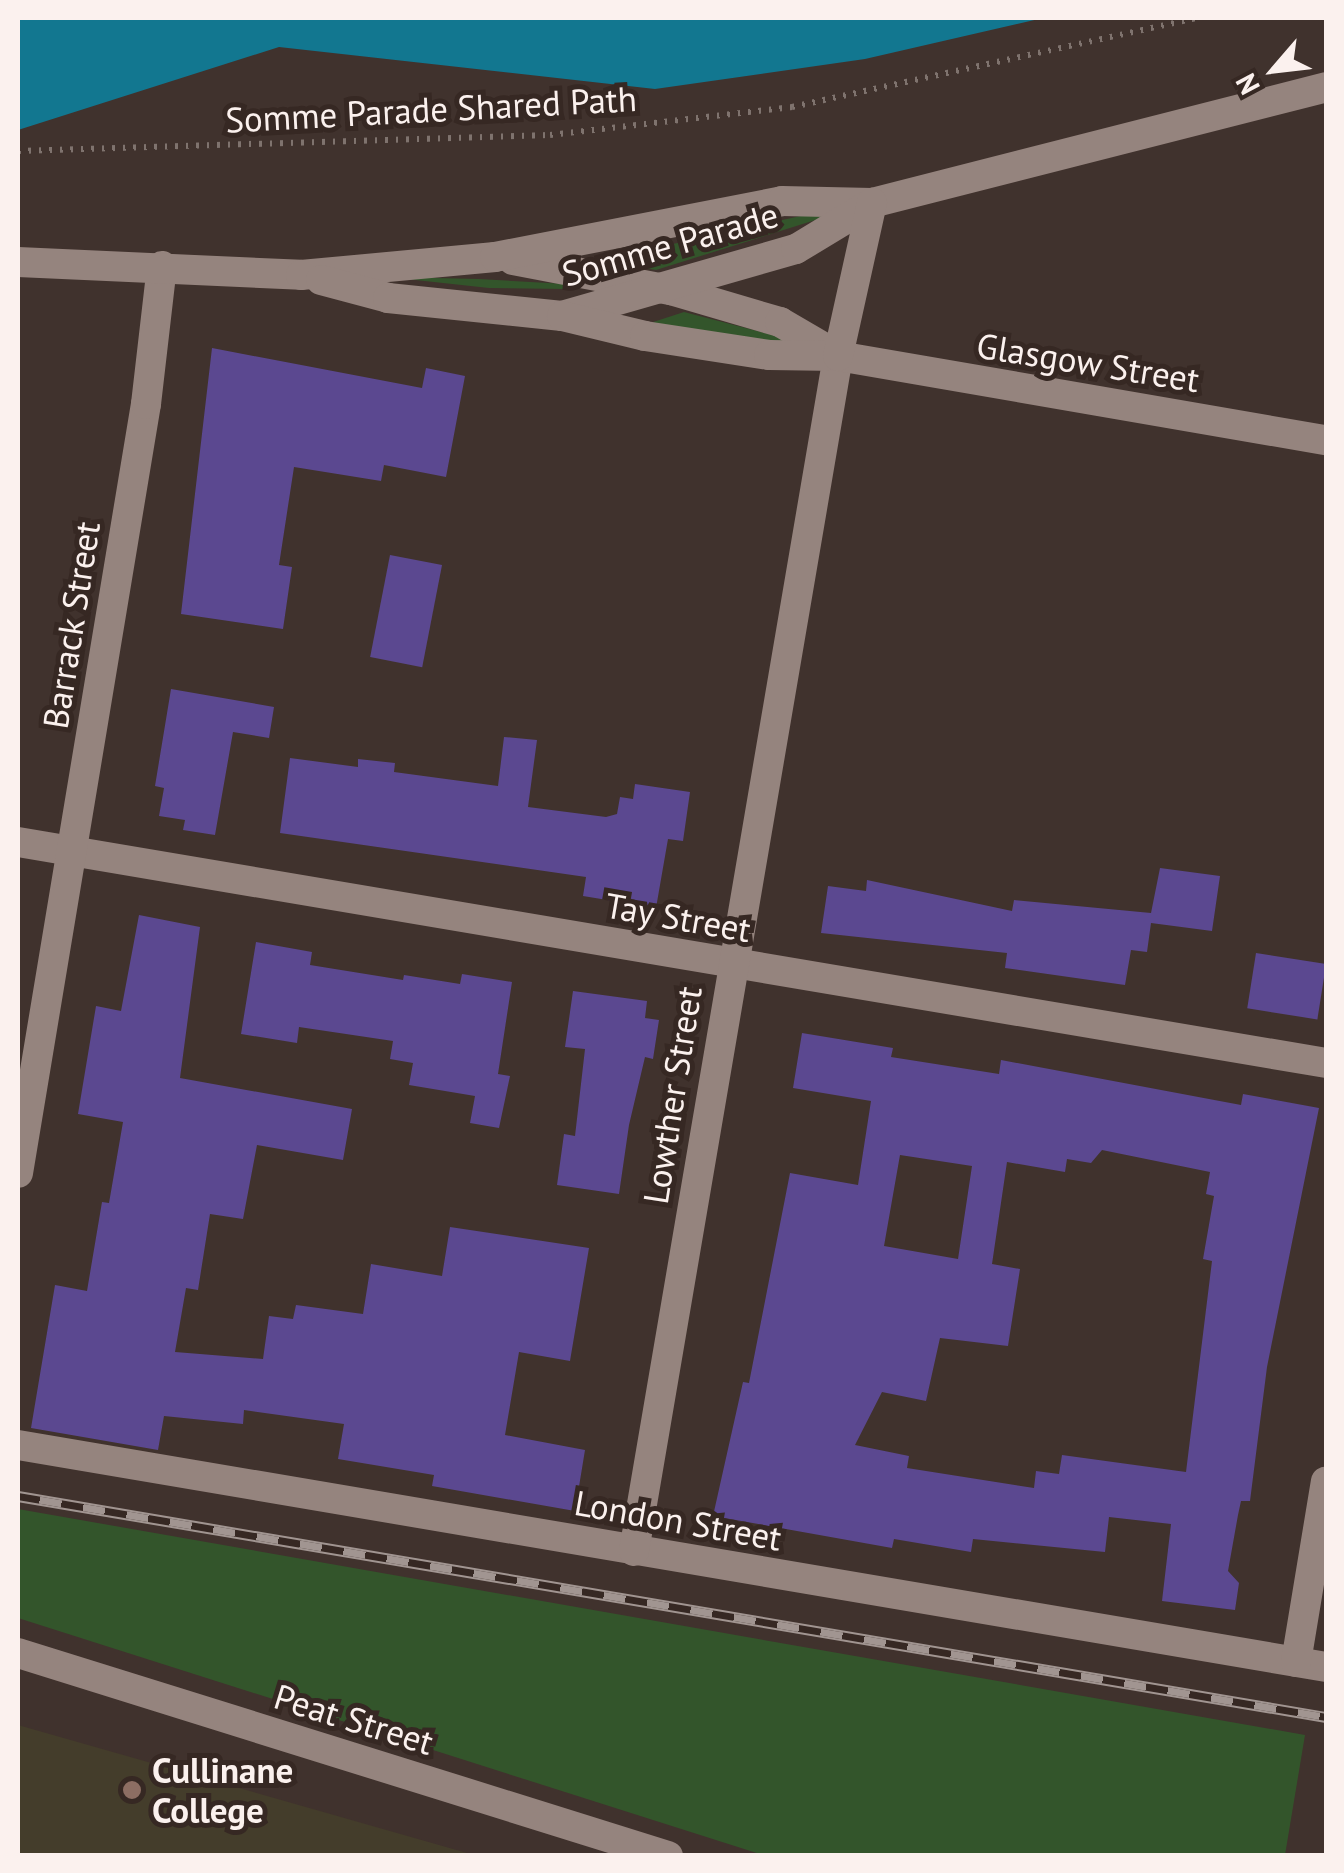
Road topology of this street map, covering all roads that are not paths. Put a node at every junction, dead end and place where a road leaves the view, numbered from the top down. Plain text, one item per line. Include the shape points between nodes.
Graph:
1 (1326, 87) edge
2 (872, 202) junction
3 (495, 258) junction
4 (18, 262) edge
5 (162, 266) junction
6 (301, 275) junction
7 (671, 290) junction
8 (562, 316) junction
9 (838, 356) junction
10 (1326, 440) edge
11 (18, 842) edge
12 (72, 851) junction
13 (732, 965) junction
14 (1326, 1063) edge
15 (18, 1172) edge
16 (18, 1444) edge
17 (1326, 1482) edge
18 (634, 1551) junction
19 (18, 1654) edge
20 (1296, 1662) junction
21 (1326, 1667) edge
22 (668, 1856) edge

1 - 2 street, Somme Parade
2 - 3 street, Somme Parade via 782,201
2 - 7 street, Somme Parade via 796,249
2 - 9 street, Lowther Street
3 - 6 street, Somme Parade
3 - 7 street, Glasgow Street
4 - 5 street, Somme Parade
5 - 6 street, Somme Parade
5 - 12 street, Barrack Street via 146,404
6 - 8 street, Somme Parade via 388,298
7 - 8 street, Somme Parade
7 - 9 street, Glasgow Street via 780,322
8 - 9 street, Glasgow Street via 769,355
9 - 10 street, Glasgow Street
9 - 13 street, Lowther Street
11 - 12 street, Tay Street
12 - 13 street, Tay Street
12 - 15 street, Barrack Street
13 - 14 street, Tay Street
13 - 18 street, Lowther Street
16 - 18 street, London Street
17 - 20 street
18 - 20 street, London Street
19 - 22 street, Peat Street
20 - 21 street, London Street

